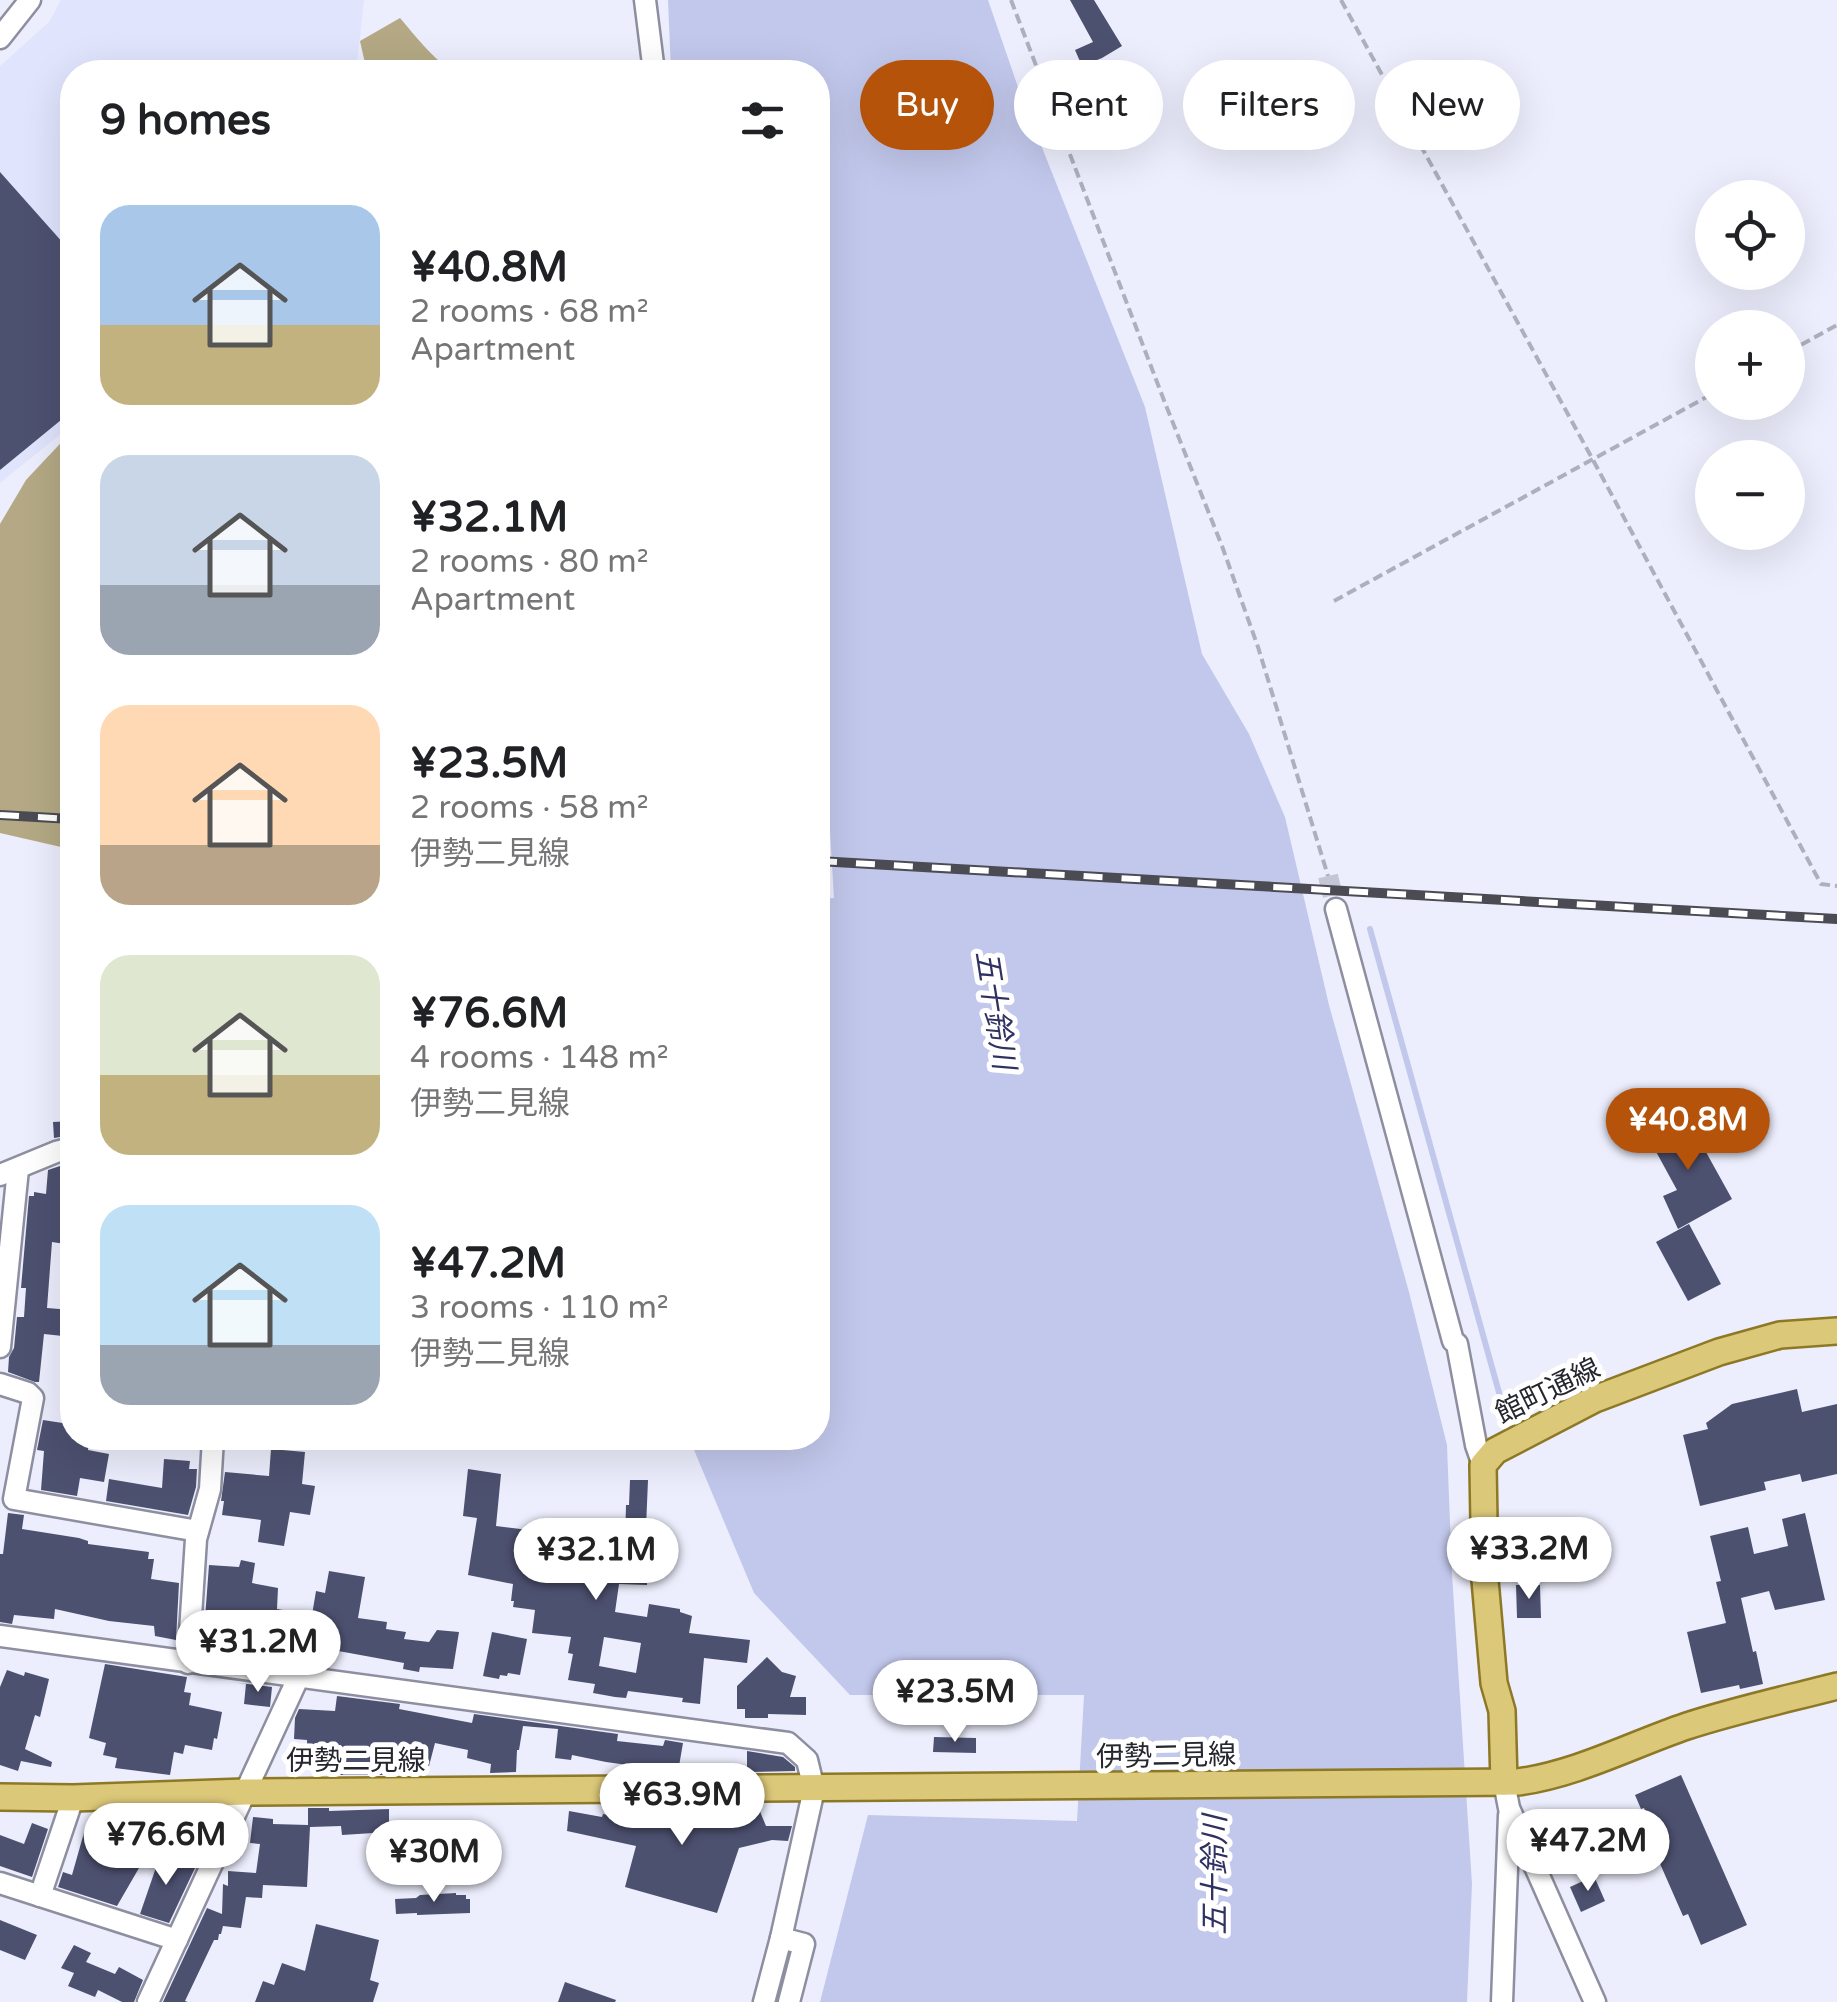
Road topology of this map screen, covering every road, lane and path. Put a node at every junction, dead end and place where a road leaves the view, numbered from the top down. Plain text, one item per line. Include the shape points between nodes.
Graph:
1 (30, 0) edge
2 (645, 0) edge
3 (1011, 0) edge
4 (1341, 0) edge
5 (0, 38) edge
6 (652, 60) edge
7 (1837, 325) edge
8 (1805, 343) edge
9 (1695, 403) edge
10 (1592, 460) junction
11 (1334, 600) dead end
12 (1328, 876) tunnel mouth
13 (1837, 886) edge
14 (1336, 909) tunnel mouth
15 (60, 1151) edge
16 (9, 1172) edge
17 (1837, 1332) edge
18 (0, 1346) edge
19 (0, 1384) edge
20 (212, 1450) edge
21 (1483, 1465) junction
22 (198, 1531) junction
23 (0, 1636) edge
24 (188, 1663) junction
25 (299, 1676) junction
26 (1837, 1686) edge
27 (814, 1789) junction
28 (1497, 1791) junction
29 (244, 1792) junction
30 (0, 1798) edge
31 (73, 1798) junction
32 (0, 1883) edge
33 (40, 1896) junction
34 (780, 1938) junction
35 (177, 1940) junction
36 (148, 2002) edge
37 (764, 2002) edge
38 (789, 2002) edge
39 (1502, 2002) edge
40 (1595, 2002) edge

1 - 5 street
2 - 6 street
3 - 12 path via 1222,546
4 - 10 path
7 - 8 path
9 - 10 path
10 - 11 path
10 - 13 path via 1820,884
14 - 21 street via 1457,1344
15 - 16 street
16 - 18 street
17 - 21 main road, 館町通線 via 1780,1336 1720,1352 1595,1398 1495,1451
19 - 22 street via 33,1398 14,1499
20 - 22 street
21 - 28 main road, 館町通線 via 1485,1580 1502,1712
22 - 24 street
23 - 24 street
24 - 25 street
25 - 27 street via 788,1743 807,1760
25 - 29 street
26 - 28 main road, 伊勢二見線 via 1689,1726
27 - 28 main road, 伊勢二見線
27 - 29 main road, 伊勢二見線
27 - 34 street
28 - 39 street
28 - 40 street
29 - 31 main road, 伊勢二見線
29 - 35 street
30 - 31 main road, 伊勢二見線
31 - 33 street
32 - 33 street
33 - 35 street
34 - 37 street
34 - 38 street via 804,1944
35 - 36 street

